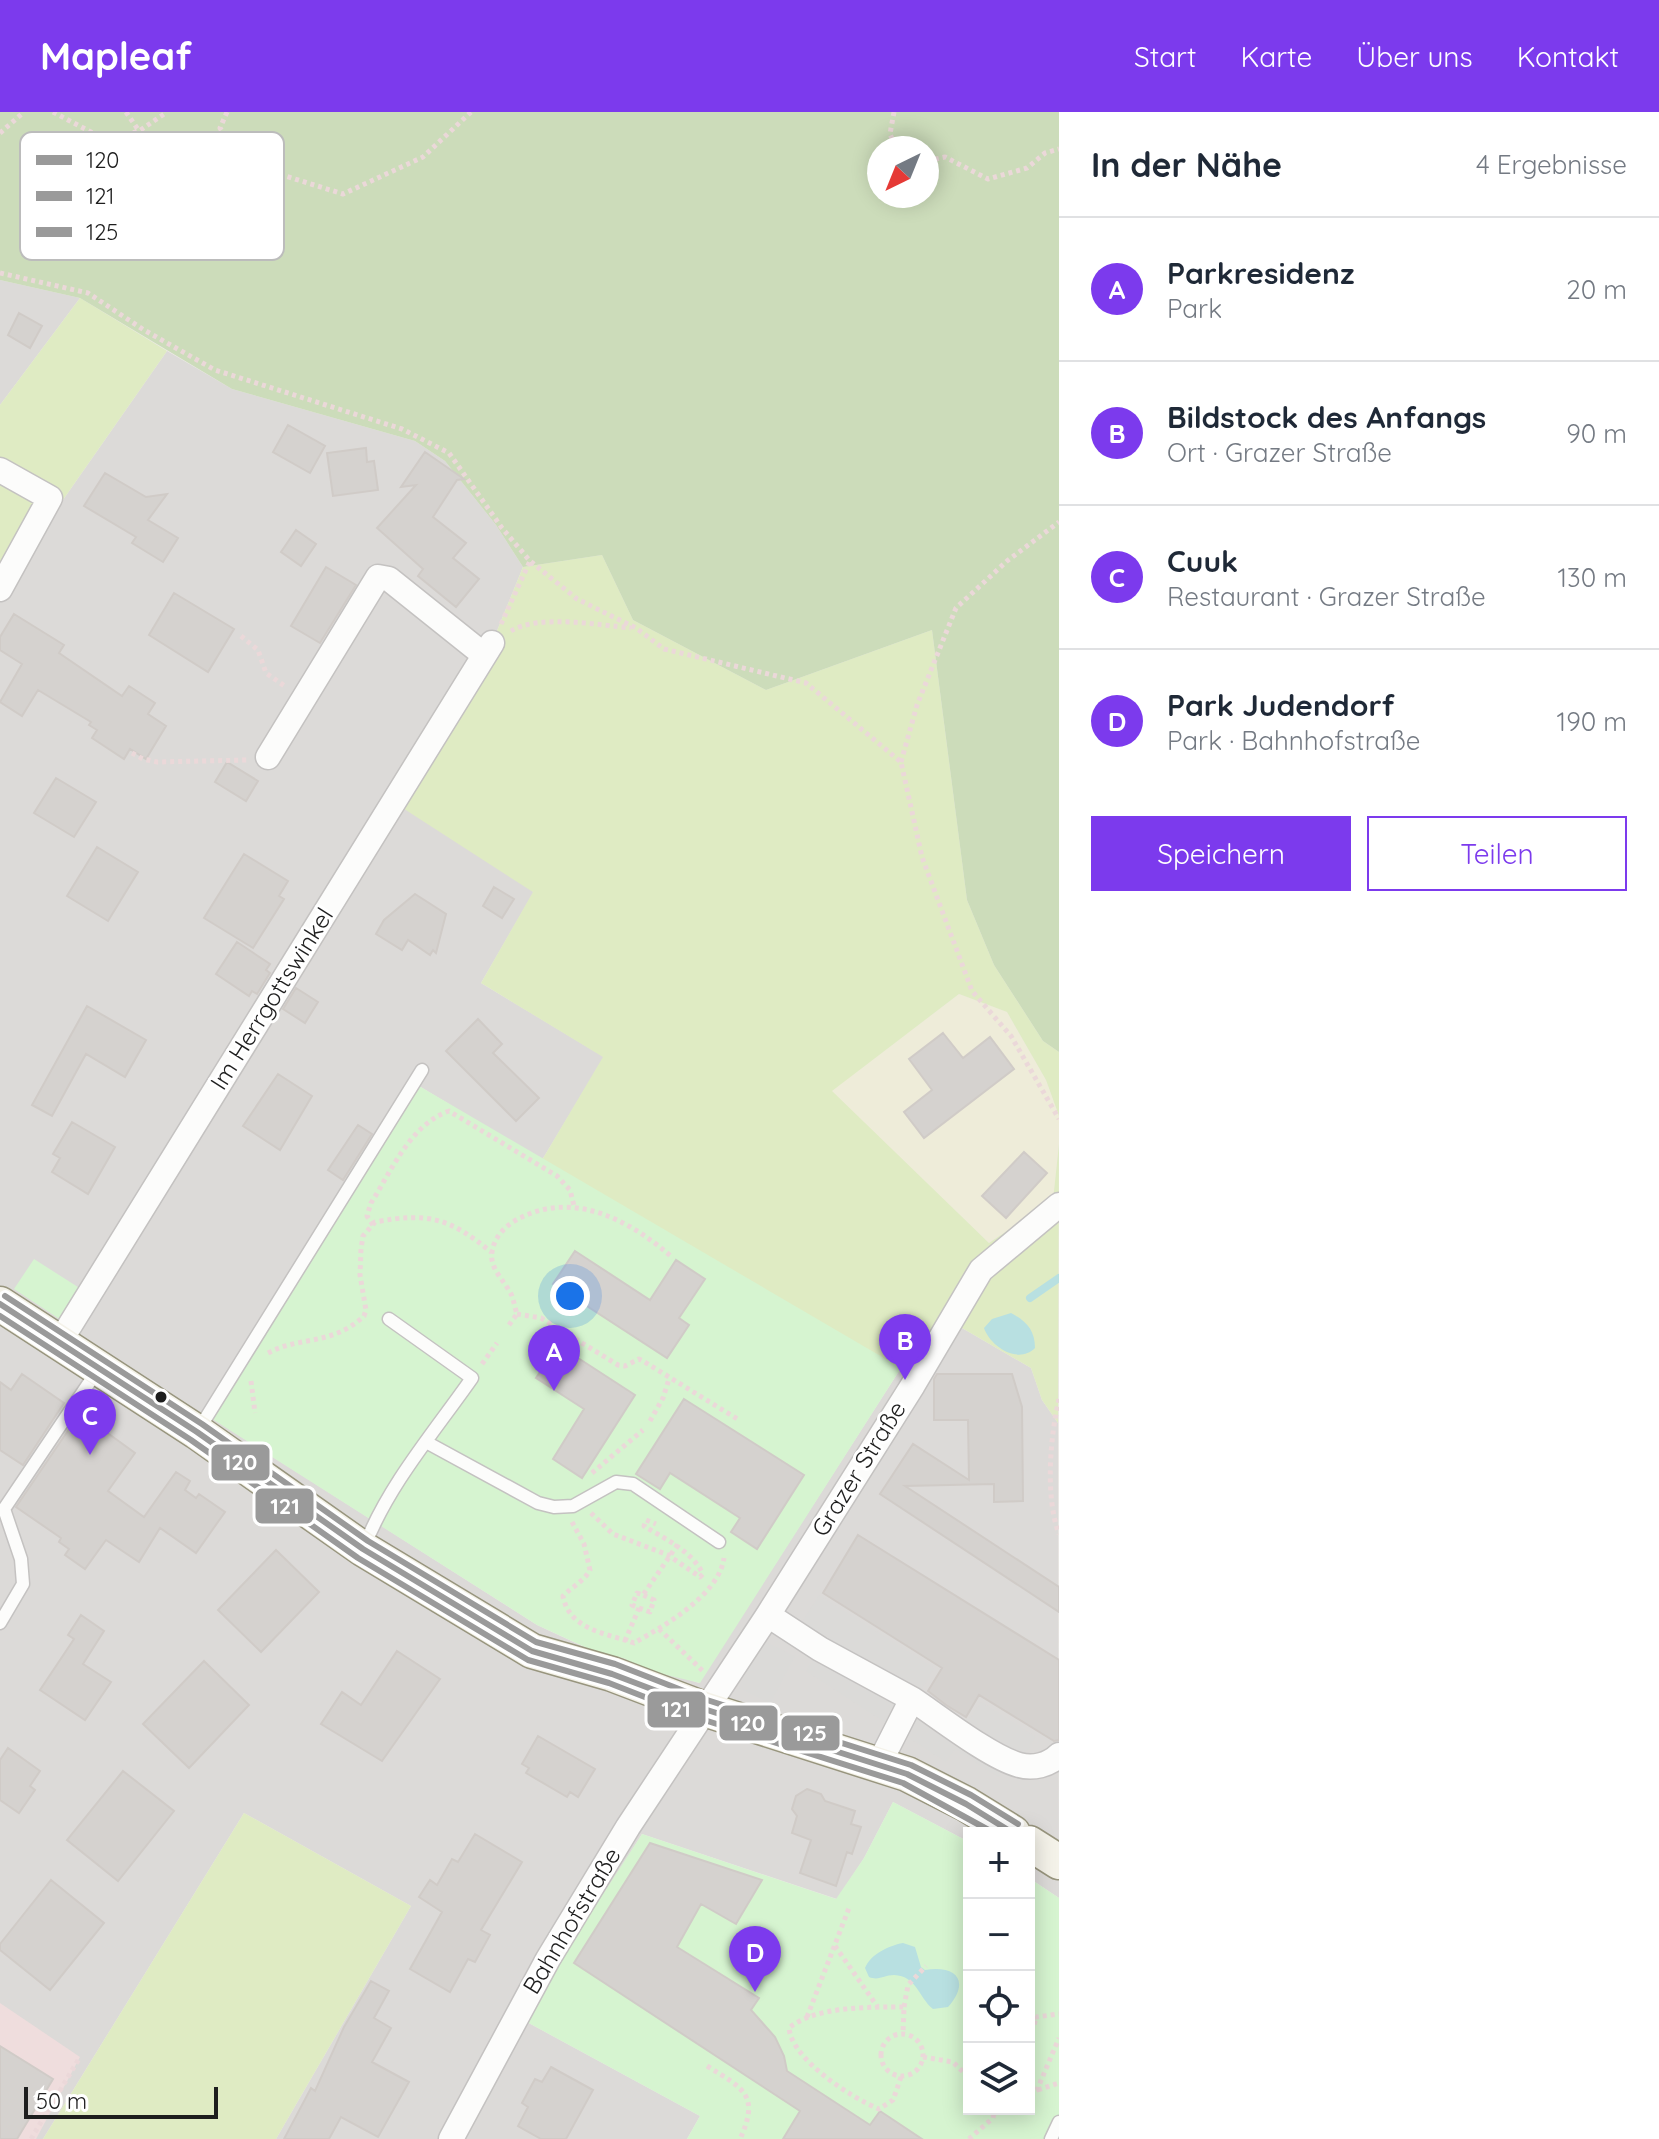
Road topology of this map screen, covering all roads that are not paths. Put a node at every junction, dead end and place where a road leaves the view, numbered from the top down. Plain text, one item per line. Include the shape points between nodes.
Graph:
1 (0, 470) edge
2 (0, 589) edge
3 (268, 757) road end
4 (422, 1070) dead end
5 (1059, 1205) edge
6 (0, 1304) edge
7 (389, 1319) dead end
8 (59, 1343) junction
9 (98, 1370) junction
10 (197, 1432) junction
11 (426, 1442) junction
12 (719, 1542) road end
13 (363, 1549) junction
14 (768, 1615) junction
15 (0, 1623) edge
16 (712, 1697) junction
17 (912, 1699) junction
18 (1059, 1755) edge
19 (879, 1764) junction
20 (1003, 1827) edge
21 (1035, 1847) edge
22 (1059, 1862) edge
23 (1059, 2122) edge
24 (451, 2139) edge
25 (1051, 2139) edge

1 - 2 street via 50,498
3 - 8 street, Im Herrgottswinkel via 378,577 389,579 488,649
4 - 10 lane
5 - 14 street, Grazer Straße via 981,1270
6 - 8 main road
7 - 11 lane via 472,1378
8 - 9 main road
9 - 10 main road
9 - 15 lane via 4,1509 21,1559 23,1584
10 - 13 main road
11 - 12 lane via 554,1507 573,1506 616,1482 633,1484
11 - 13 lane via 373,1524
13 - 16 main road via 532,1651
14 - 16 street, Grazer Straße
14 - 17 street
16 - 19 main road
16 - 24 street, Bahnhofstraße via 548,1959
17 - 18 street via 1023,1767 1052,1762
17 - 19 street
19 - 20 main road
21 - 22 main road
23 - 25 lane

